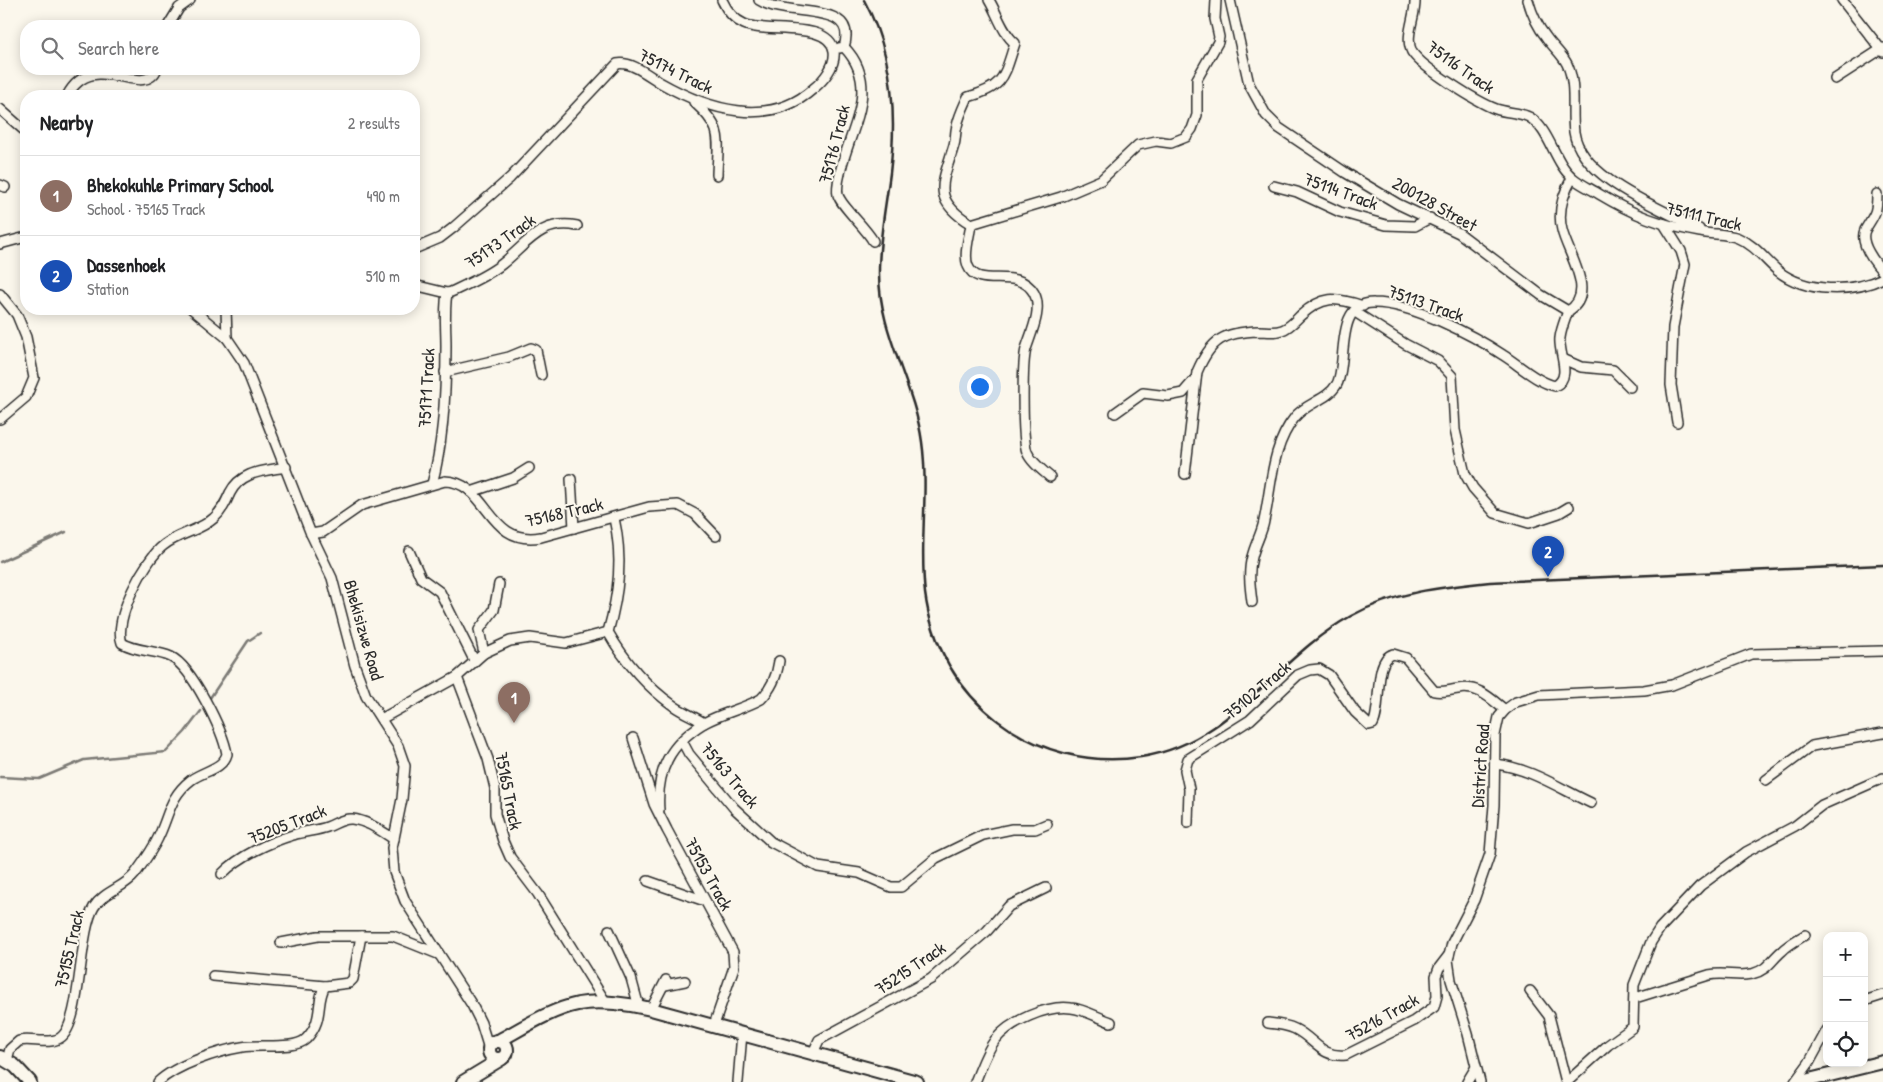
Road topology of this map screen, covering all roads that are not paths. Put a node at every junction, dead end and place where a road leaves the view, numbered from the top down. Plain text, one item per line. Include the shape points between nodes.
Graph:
1 (190, 0) edge
2 (722, 0) edge
3 (759, 0) edge
4 (989, 0) edge
5 (1216, 0) edge
6 (1230, 0) edge
7 (1415, 0) edge
8 (1528, 0) edge
9 (1842, 0) edge
10 (172, 20) edge
11 (844, 47) junction
12 (833, 48) junction
13 (1882, 50) edge
14 (92, 75) edge
15 (115, 75) edge
16 (153, 75) edge
17 (1835, 79) dead end
18 (72, 90) edge
19 (690, 99) junction
20 (0, 109) edge
21 (20, 127) edge
22 (717, 175) dead end
23 (1572, 178) junction
24 (1274, 186) dead end
25 (1877, 194) dead end
26 (1430, 218) junction
27 (971, 224) junction
28 (1664, 224) junction
29 (577, 226) dead end
30 (1702, 233) junction
31 (20, 239) edge
32 (873, 241) dead end
33 (0, 244) edge
34 (420, 246) edge
35 (1883, 272) edge
36 (1883, 278) edge
37 (420, 286) edge
38 (447, 293) junction
39 (0, 294) edge
40 (1363, 306) junction
41 (1568, 311) junction
42 (1355, 312) junction
43 (199, 315) edge
44 (226, 315) edge
45 (227, 338) junction
46 (1563, 359) junction
47 (445, 372) junction
48 (541, 375) dead end
49 (1196, 378) junction
50 (1630, 387) dead end
51 (1114, 413) dead end
52 (0, 419) edge
53 (1677, 422) dead end
54 (286, 467) junction
55 (528, 468) dead end
56 (1185, 474) dead end
57 (1050, 477) dead end
58 (571, 479) dead end
59 (432, 484) junction
60 (471, 492) junction
61 (1569, 507) dead end
62 (614, 518) junction
63 (574, 528) junction
64 (311, 534) junction
65 (716, 536) dead end
66 (409, 551) dead end
67 (499, 584) dead end
68 (1252, 602) dead end
69 (608, 632) junction
70 (1883, 651) edge
71 (484, 653) junction
72 (474, 660) junction
73 (779, 660) dead end
74 (457, 677) junction
75 (1505, 710) junction
76 (381, 719) junction
77 (704, 723) junction
78 (1883, 733) edge
79 (633, 738) dead end
80 (682, 741) junction
81 (1495, 764) junction
82 (1883, 778) edge
83 (1766, 780) dead end
84 (1592, 803) dead end
85 (660, 815) junction
86 (1188, 823) dead end
87 (1047, 824) dead end
88 (394, 839) junction
89 (222, 874) dead end
90 (648, 882) dead end
91 (1046, 888) dead end
92 (705, 901) junction
93 (609, 930) dead end
94 (1804, 935) dead end
95 (361, 936) junction
96 (280, 943) dead end
97 (438, 954) junction
98 (1449, 955) junction
99 (213, 976) dead end
100 (685, 981) dead end
101 (325, 986) junction
102 (1530, 991) dead end
103 (1883, 995) edge
104 (1635, 998) junction
105 (1868, 1000) edge
106 (606, 1003) junction
107 (645, 1008) junction
108 (1111, 1022) dead end
109 (1268, 1023) dead end
110 (533, 1024) junction
111 (714, 1025) junction
112 (742, 1033) junction
113 (1823, 1037) edge
114 (494, 1045) junction
115 (813, 1053) junction
116 (504, 1056) junction
117 (4, 1058) edge
118 (1883, 1062) edge
119 (1476, 1067) junction
120 (466, 1081) edge
121 (30, 1082) edge
122 (158, 1082) edge
123 (738, 1082) edge
124 (917, 1082) edge
125 (975, 1082) edge
126 (1467, 1082) edge
127 (1480, 1082) edge
128 (1566, 1082) edge
129 (1794, 1082) edge
130 (1801, 1082) edge

1 - 10 street via 179,8
2 - 12 street via 728,12 747,26 809,31 821,36
3 - 11 street via 776,5 829,5 845,22 847,35
4 - 27 street via 1002,21 1007,37 1015,43 1007,71 990,91 968,97 942,182 945,201
5 - 27 street via 1218,42 1198,79 1197,114 1186,137 1171,143 1156,141 1138,145 1101,180 1061,197
6 - 26 street, 200128 Street via 1249,84 1266,115 1314,154 1398,204
7 - 23 street, 75116 Track via 1410,41 1416,57 1485,105 1533,120
8 - 30 street via 1539,27 1567,63 1572,80 1574,132 1580,147 1595,167 1639,198 1693,225
9 - 13 street
11 - 12 street
11 - 32 street, 75176 Track via 860,68 863,88 841,170 838,194
12 - 19 street, 75174 Track via 832,66 820,84 792,105 770,110 729,110
13 - 17 street
14 - 18 street via 78,82
15 - 16 street via 141,81
19 - 22 street via 711,118 716,128
19 - 34 street, 75174 Track via 631,66 617,64 510,178 440,238
20 - 21 street
23 - 28 street, 75111 Track via 1628,211
23 - 41 street via 1564,192 1560,219 1581,285 1576,307
24 - 26 street, 75114 Track via 1297,192 1340,212 1397,228 1420,225
25 - 35 street via 1877,210 1864,239
26 - 41 street, 200128 Street via 1476,245 1541,295
27 - 57 street via 967,262 972,272 988,279 1016,278 1035,295 1034,328 1024,358 1025,443 1030,458
28 - 30 street, 75111 Track
28 - 53 street via 1680,251 1685,267 1673,327 1671,385
29 - 38 street, 75173 Track via 565,224 545,228 495,269
30 - 36 street, 75111 Track via 1736,237 1751,245 1778,270 1809,285 1843,288
31 - 33 street
37 - 38 street
38 - 47 street, 75171 Track
39 - 52 street via 17,315 23,329 34,378 26,396
40 - 42 street, 75113 Track
40 - 46 street, 75113 Track via 1375,303 1432,318 1501,353 1551,385 1558,385 1563,376
40 - 49 street via 1335,298 1327,299 1315,304 1282,330 1222,337 1203,358
41 - 46 street via 1560,340
42 - 61 street via 1438,361 1452,376 1455,430 1465,474 1495,513 1529,523
42 - 68 street, 75113 Track via 1345,329 1343,366 1335,387 1301,411 1282,438 1274,463 1264,523 1252,556
43 - 45 street, Bhekisizwe Road
44 - 45 street
45 - 54 street, Bhekisizwe Road via 244,364
46 - 50 street via 1581,367 1612,370
47 - 48 street via 509,357 532,348 538,354
47 - 59 street, 75171 Track via 439,448
49 - 51 street via 1183,393 1168,396 1143,393
49 - 56 street
54 - 64 street, Bhekisizwe Road
54 - 117 street, 75155 Track via 242,478 214,519 171,540 155,552 128,601 123,614 122,643 172,658 188,673 210,709 226,746 225,759 182,790 168,809 147,857 127,883 102,899 92,912 70,1025 63,1035 54,1040 27,1039 14,1043
55 - 60 street via 513,478
58 - 63 street
59 - 60 street, 75168 Track via 453,481
59 - 64 street, 75168 Track via 362,505 323,532
60 - 63 street, 75168 Track via 503,530 513,536 534,539
62 - 63 street, 75168 Track
62 - 65 street, 75168 Track via 649,507 678,505 695,514
62 - 69 street via 620,557 619,586
64 - 76 street, Bhekisizwe Road via 332,578 366,696
66 - 72 street via 421,578 440,592
67 - 71 street via 494,610 479,630
69 - 71 street via 566,643 530,638 510,641
69 - 77 street via 645,681 676,707
70 - 75 street, District Road via 1751,654 1672,686 1539,695 1516,702
71 - 72 street
72 - 74 street
73 - 77 street via 768,692 749,706
74 - 76 street
74 - 106 street, 75165 Track via 488,759 495,788 495,814 503,842
75 - 81 street, District Road via 1496,726
75 - 86 street, 75102 Track via 1478,690 1434,691 1406,658 1393,654 1385,660 1381,670 1373,724 1366,724 1329,675 1319,669 1310,670 1298,675 1250,720 1188,759 1185,770 1189,789
76 - 88 street, Bhekisizwe Road via 398,746 405,766
77 - 80 street
78 - 83 street via 1812,746
79 - 85 street, 75153 Track
80 - 85 street, 75163 Track via 670,753 664,766 659,790
80 - 87 street, 75163 Track via 722,794 771,842 825,869 858,873 891,887 901,887 936,858 983,835 1035,829
81 - 84 street via 1533,773
81 - 98 street, District Road via 1490,854
82 - 104 street via 1822,805 1795,826 1746,852 1700,886 1651,942 1634,985
85 - 92 street, 75153 Track
88 - 89 street, 75205 Track via 367,824 352,819 342,820 276,842 238,861
88 - 97 street, Bhekisizwe Road via 394,872 401,891
90 - 92 street
91 - 115 street, 75215 Track via 1008,906 986,931 930,979 819,1040
92 - 111 street, 75153 Track via 735,959
93 - 107 street
94 - 104 street via 1783,949 1760,972 1737,976 1709,975
95 - 96 street via 318,936
95 - 97 street via 393,936
95 - 101 street via 353,979 348,983
97 - 114 street, Bhekisizwe Road
98 - 109 street, 75216 Track via 1436,976 1434,1007 1414,1021 1346,1055 1325,1053 1297,1030
98 - 119 street, District Road via 1451,980
99 - 101 street
100 - 107 street via 665,982
101 - 122 street via 316,1023 304,1041 291,1045 232,1048 167,1074
102 - 128 street via 1549,1016
103 - 105 street
104 - 128 street via 1635,1021 1631,1030 1608,1045
106 - 107 street
106 - 110 street via 578,1004 553,1012
107 - 111 street
108 - 125 street via 1072,1008 1058,1008 1035,1015 1001,1033
110 - 114 street
110 - 116 street
111 - 112 street
112 - 115 street
112 - 123 street
113 - 129 street
114 - 116 street via 507,1047
114 - 120 street
115 - 124 street
116 - 120 street
117 - 121 street
118 - 130 street
119 - 126 street
119 - 127 street, District Road

